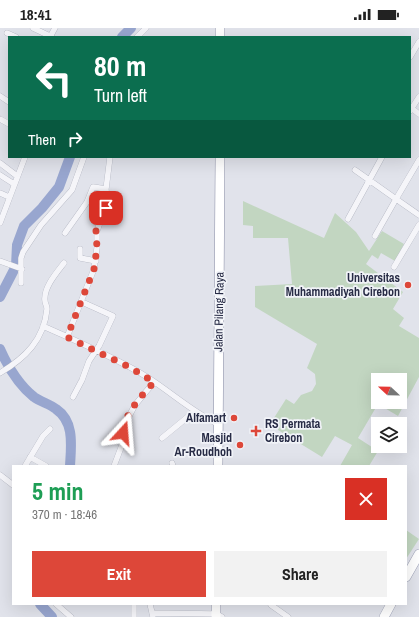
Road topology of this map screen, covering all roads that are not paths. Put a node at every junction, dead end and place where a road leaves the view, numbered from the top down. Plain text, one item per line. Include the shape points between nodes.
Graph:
1 (34, 28) edge
2 (146, 28) edge
3 (7, 33) dead end
4 (14, 36) edge
5 (49, 36) edge
6 (138, 36) edge
7 (419, 42) edge
8 (411, 55) edge
9 (419, 97) edge
10 (411, 109) edge
11 (419, 114) edge
12 (25, 158) edge
13 (84, 158) edge
14 (110, 158) edge
15 (220, 158) edge
16 (381, 158) edge
17 (419, 160) edge
18 (0, 163) edge
19 (354, 170) dead end
20 (0, 175) edge
21 (17, 176) junction
22 (368, 180) junction
23 (14, 184) junction
24 (106, 189) junction
25 (0, 193) edge
26 (9, 197) junction
27 (396, 199) junction
28 (2, 212) edge
29 (419, 215) edge
30 (348, 219) dead end
31 (0, 223) edge
32 (419, 225) edge
33 (65, 234) dead end
34 (375, 236) dead end
35 (80, 249) dead end
36 (0, 261) edge
37 (96, 261) junction
38 (64, 262) dead end
39 (394, 267) dead end
40 (22, 269) junction
41 (21, 283) dead end
42 (82, 302) junction
43 (43, 326) junction
44 (67, 337) junction
45 (96, 351) junction
46 (0, 373) edge
47 (154, 382) junction
48 (73, 397) dead end
49 (195, 411) junction
50 (218, 424) junction
51 (50, 429) dead end
52 (162, 438) dead end
53 (30, 457) junction
54 (26, 465) edge
55 (44, 465) edge
56 (114, 465) edge
57 (218, 465) edge
58 (0, 474) edge
59 (12, 484) edge
60 (419, 554) edge
61 (407, 575) edge
62 (57, 605) edge
63 (134, 605) edge
64 (150, 605) edge
65 (271, 605) dead end
66 (390, 605) edge
67 (217, 613) edge
68 (152, 615) edge
69 (71, 617) edge
70 (134, 617) edge
71 (287, 617) edge
72 (384, 617) edge

1 - 5 street
2 - 6 street
3 - 4 street
7 - 8 street
9 - 10 street
10 - 11 street
12 - 21 street
13 - 40 street via 72,190 41,225 24,252 21,258
14 - 24 street
15 - 50 main road, Jalan Pilang Raya
16 - 22 street
17 - 27 street
18 - 21 street
19 - 22 street
20 - 23 street
21 - 23 street
22 - 27 street
22 - 30 street
23 - 26 street
24 - 33 street via 93,187 87,202
24 - 37 street via 106,208 96,231
25 - 26 street
26 - 28 street
27 - 29 street
27 - 34 street
28 - 31 street
32 - 39 street
35 - 37 street via 80,258
36 - 40 street
37 - 42 street
38 - 43 street via 46,293 47,307
40 - 41 street
42 - 44 street
42 - 45 street via 113,316
43 - 44 street
43 - 46 street via 33,346 15,364
44 - 45 street
45 - 47 street
45 - 48 street
47 - 49 street
47 - 56 street via 135,405 127,420
49 - 50 street
49 - 52 street
50 - 57 main road, Jalan Pilang Raya
51 - 53 street
53 - 54 street
53 - 55 street
58 - 59 street
60 - 61 main road
62 - 69 street
63 - 70 street
64 - 68 street
65 - 71 street
66 - 72 main road
67 - 68 street

